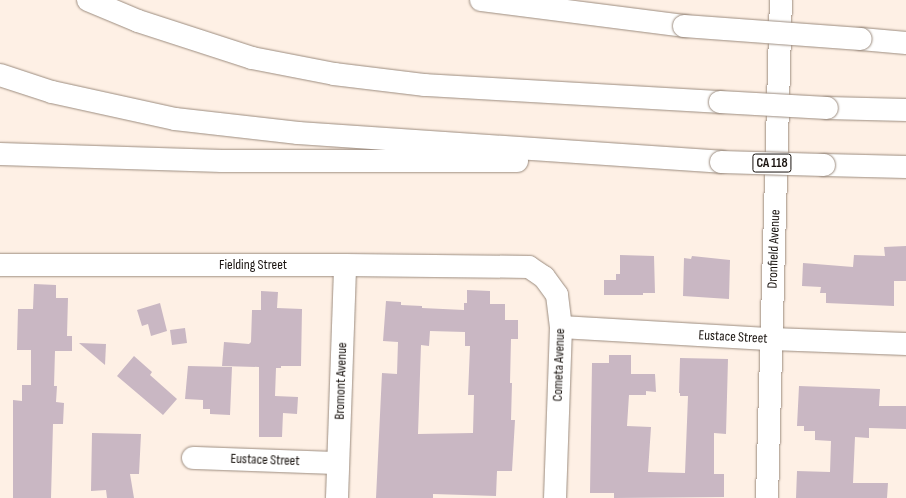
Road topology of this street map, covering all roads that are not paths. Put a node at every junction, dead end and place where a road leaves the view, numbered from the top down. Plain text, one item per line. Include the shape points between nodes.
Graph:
1 (88, 0) edge
2 (481, 0) edge
3 (781, 0) edge
4 (906, 43) edge
5 (0, 75) edge
6 (906, 110) edge
7 (0, 154) edge
8 (721, 162) junction
9 (906, 167) edge
10 (0, 265) edge
11 (345, 265) junction
12 (506, 267) joint
13 (561, 327) junction
14 (772, 339) junction
15 (906, 344) edge
16 (193, 458) dead end
17 (338, 463) junction
18 (336, 498) edge
19 (555, 498) edge
20 (767, 498) edge

1 - 6 main road, bridge via 138,22 252,58 334,74 425,85 827,108
2 - 4 main road, bridge via 684,26
3 - 14 main road, Dronfield Avenue
5 - 8 main road via 52,92 175,119 298,133
7 - 8 main road via 222,160
8 - 9 main road, CA 118, bridge
10 - 11 main road, Fielding Street
11 - 12 main road, Fielding Street
11 - 17 main road, Bromont Avenue
12 - 13 main road, Cometa Avenue via 529,267 544,277 557,294
13 - 14 main road, Eustace Street
13 - 19 main road, Cometa Avenue
14 - 15 main road, Eustace Street
14 - 20 main road, Dronfield Avenue
16 - 17 main road, Eustace Street
17 - 18 main road, Bromont Avenue

